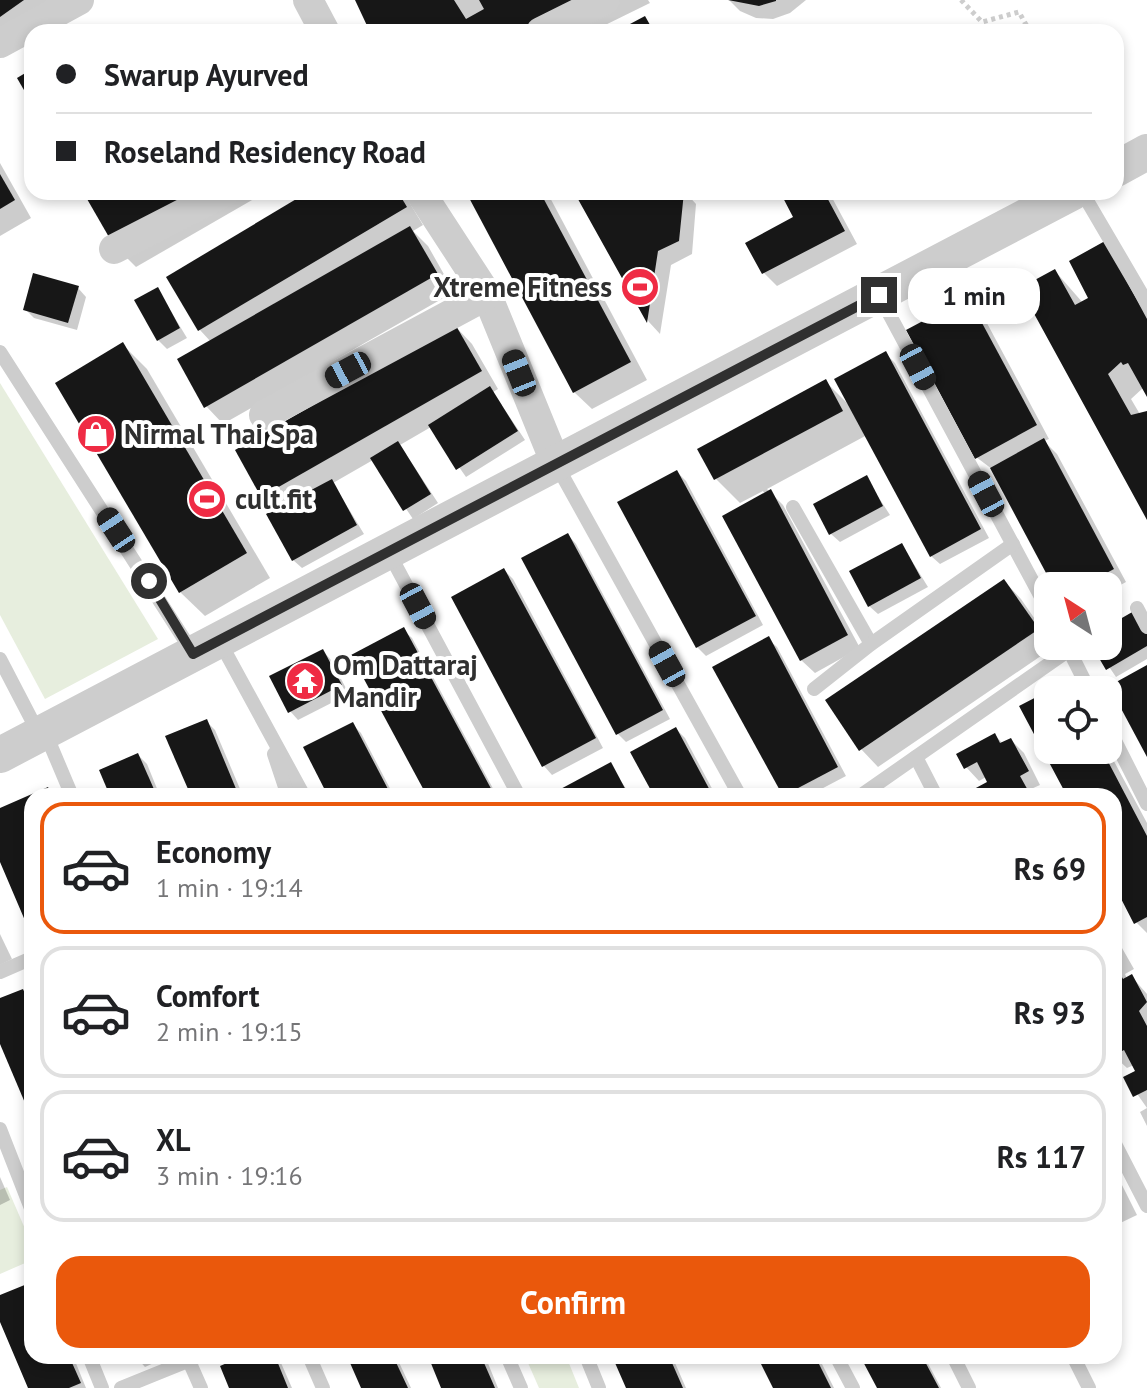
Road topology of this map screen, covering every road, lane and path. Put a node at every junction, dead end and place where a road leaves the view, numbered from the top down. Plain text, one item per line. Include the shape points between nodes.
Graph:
1 (79, 0) edge
2 (308, 0) edge
3 (605, 0) edge
4 (961, 0) edge
5 (35, 24) edge
6 (321, 24) edge
7 (557, 24) edge
8 (1026, 24) edge
9 (24, 30) edge
10 (0, 43) edge
11 (1147, 152) edge
12 (1124, 165) edge
13 (209, 200) edge
14 (425, 200) edge
15 (1058, 200) edge
16 (1087, 200) edge
17 (114, 249) dead end
18 (487, 295) junction
19 (879, 295) junction
20 (1147, 303) edge
21 (0, 352) edge
22 (264, 415) dead end
23 (556, 464) junction
24 (793, 507) dead end
25 (1013, 544) junction
26 (389, 552) junction
27 (1034, 584) edge
28 (1137, 608) dead end
29 (1147, 627) edge
30 (871, 644) junction
31 (206, 647) junction
32 (0, 659) edge
33 (1051, 660) edge
34 (814, 689) dead end
35 (263, 719) junction
36 (42, 733) junction
37 (0, 755) edge
38 (1122, 755) edge
39 (916, 757) junction
40 (68, 788) edge
41 (285, 788) edge
42 (300, 788) edge
43 (515, 788) edge
44 (736, 788) edge
45 (871, 788) edge
46 (932, 788) edge
47 (1147, 804) edge
48 (24, 962) edge
49 (0, 972) edge
50 (0, 1129) edge
51 (1122, 1158) edge
52 (24, 1190) edge
53 (1147, 1206) edge
54 (92, 1364) edge
55 (180, 1364) edge
56 (196, 1364) edge
57 (312, 1364) edge
58 (510, 1364) edge
59 (589, 1364) edge
60 (840, 1364) edge
61 (957, 1364) edge
62 (1077, 1364) edge
63 (102, 1388) edge
64 (121, 1388) edge
65 (201, 1388) edge
66 (323, 1388) edge
67 (521, 1388) edge
68 (599, 1388) edge
69 (853, 1388) edge
70 (969, 1388) edge
71 (1089, 1388) edge

1 - 5 street
2 - 6 street
3 - 7 street
4 - 8 path via 982,22 1019,12
9 - 10 street
11 - 12 street
13 - 17 street
14 - 18 street
15 - 19 street
16 - 20 lane
18 - 22 street
18 - 23 street
19 - 23 street
19 - 25 lane
21 - 31 lane
23 - 26 street
23 - 44 lane
24 - 30 lane
25 - 27 lane
25 - 30 lane
26 - 31 street
26 - 43 lane
28 - 29 lane
30 - 34 lane
31 - 35 lane
31 - 36 street
32 - 36 lane
33 - 39 lane
35 - 41 lane
35 - 42 lane
36 - 37 street
36 - 40 lane
38 - 47 lane
39 - 45 lane
39 - 46 lane
48 - 49 lane
50 - 52 lane
51 - 53 lane
54 - 63 lane
55 - 64 lane
56 - 65 lane
57 - 66 lane
58 - 67 lane
59 - 68 lane
60 - 69 lane
61 - 70 lane
62 - 71 lane

